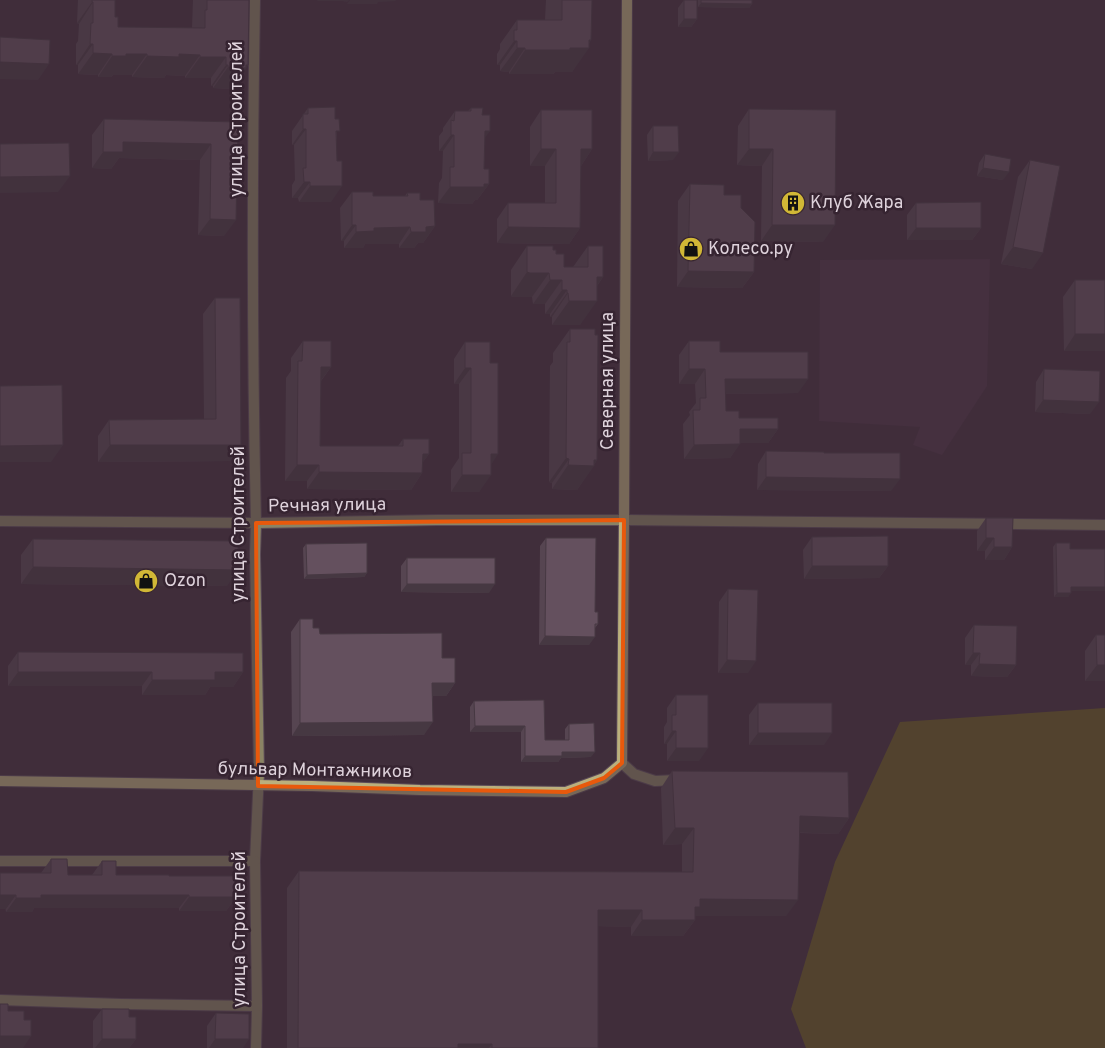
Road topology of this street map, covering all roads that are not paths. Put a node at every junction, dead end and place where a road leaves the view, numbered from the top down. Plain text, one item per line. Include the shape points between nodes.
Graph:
1 (255, 0) edge
2 (626, 0) edge
3 (624, 520) junction
4 (0, 521) edge
5 (256, 523) junction
6 (1105, 525) edge
7 (622, 763) junction
8 (692, 779) edge
9 (0, 780) edge
10 (258, 786) junction
11 (0, 861) edge
12 (256, 861) junction
13 (0, 1000) edge
14 (257, 1006) junction
15 (256, 1048) edge

1 - 5 street, улица Строителей
2 - 3 street, Северная улица
3 - 5 street, Речная улица
3 - 6 street, Речная улица
3 - 7 street, Северная улица
4 - 5 street, Речная улица
5 - 10 street, улица Строителей
7 - 8 street via 634,774 655,781
7 - 10 street, бульвар Монтажников via 604,778 566,792
9 - 10 street, бульвар Монтажников
10 - 12 street, улица Строителей
11 - 12 street
12 - 14 street, улица Строителей
13 - 14 street
14 - 15 street, улица Строителей

